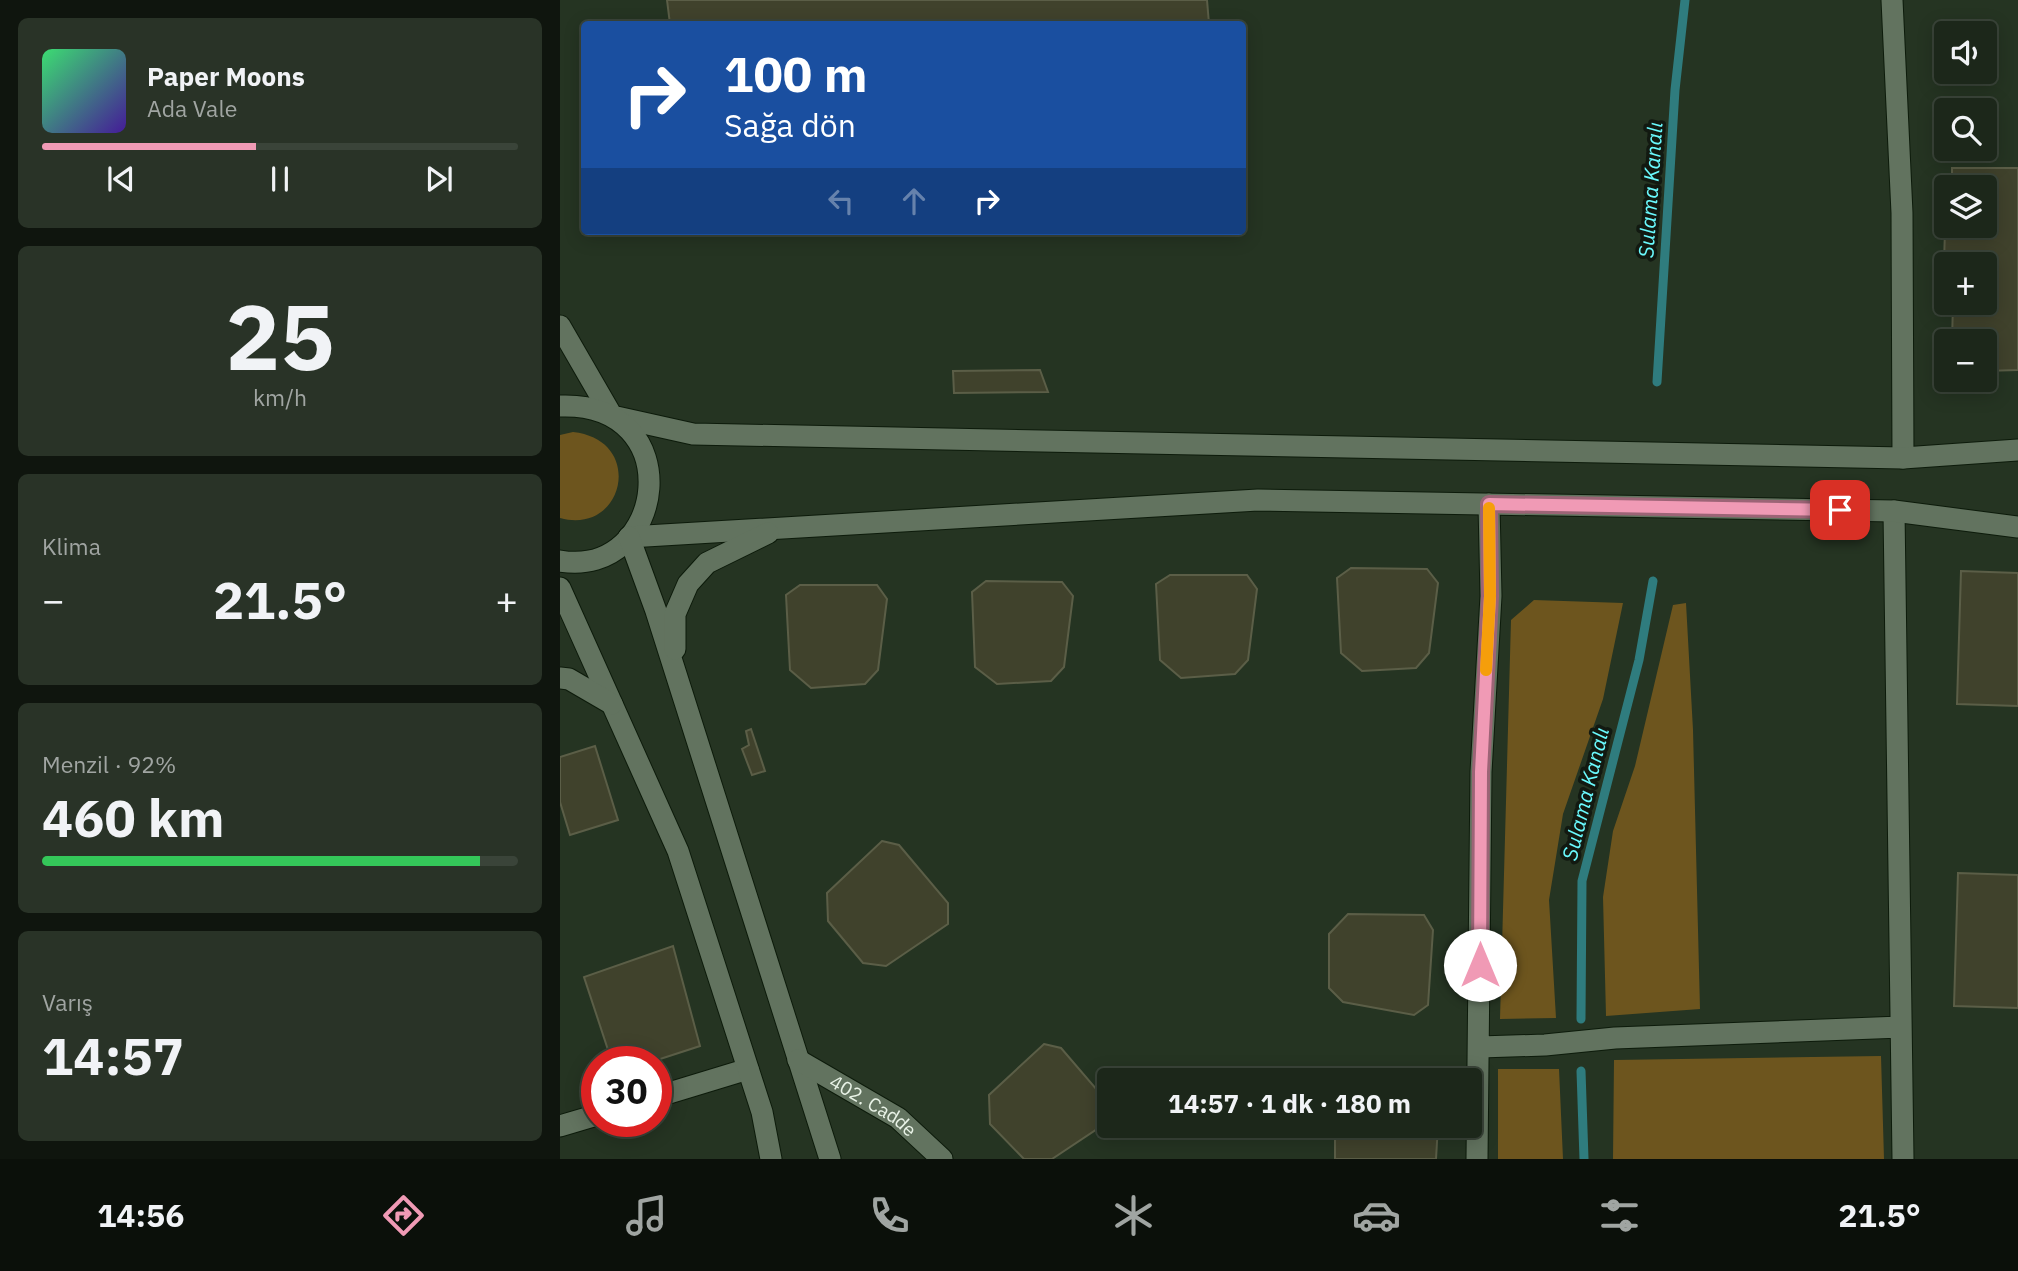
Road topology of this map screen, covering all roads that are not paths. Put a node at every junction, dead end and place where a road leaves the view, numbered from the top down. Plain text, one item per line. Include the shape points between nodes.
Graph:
1 (1892, 0) edge
2 (560, 326) edge
3 (560, 406) edge
4 (612, 416) junction
5 (2018, 450) edge
6 (1903, 458) junction
7 (1489, 504) junction
8 (1894, 510) junction
9 (2018, 527) edge
10 (776, 529) junction
11 (629, 537) junction
12 (560, 561) edge
13 (560, 588) edge
14 (674, 668) junction
15 (560, 678) edge
16 (612, 704) junction
17 (1901, 1027) junction
18 (1480, 1047) junction
19 (799, 1060) junction
20 (748, 1069) junction
21 (672, 1092) edge
22 (581, 1120) edge
23 (560, 1126) edge
24 (771, 1159) edge
25 (830, 1159) edge
26 (942, 1159) edge
27 (1477, 1159) edge
28 (1903, 1159) edge

1 - 6 main road via 1902,213
2 - 4 main road
3 - 4 main road via 588,407
4 - 6 main road via 693,435
4 - 11 main road via 637,440 650,473 643,518
5 - 6 main road
7 - 8 main road
7 - 10 main road via 1258,500
7 - 18 main road via 1490,596 1481,772
8 - 9 main road
8 - 17 main road
10 - 11 main road
10 - 14 main road via 707,563 688,584 675,614
11 - 12 main road via 591,560
11 - 14 main road
13 - 16 main road
14 - 19 main road
15 - 16 main road
16 - 20 main road via 678,851
17 - 18 main road
17 - 28 main road
18 - 27 main road
19 - 25 main road
19 - 26 main road, 402. Cadde via 898,1118
20 - 21 main road
20 - 24 main road
22 - 23 main road

